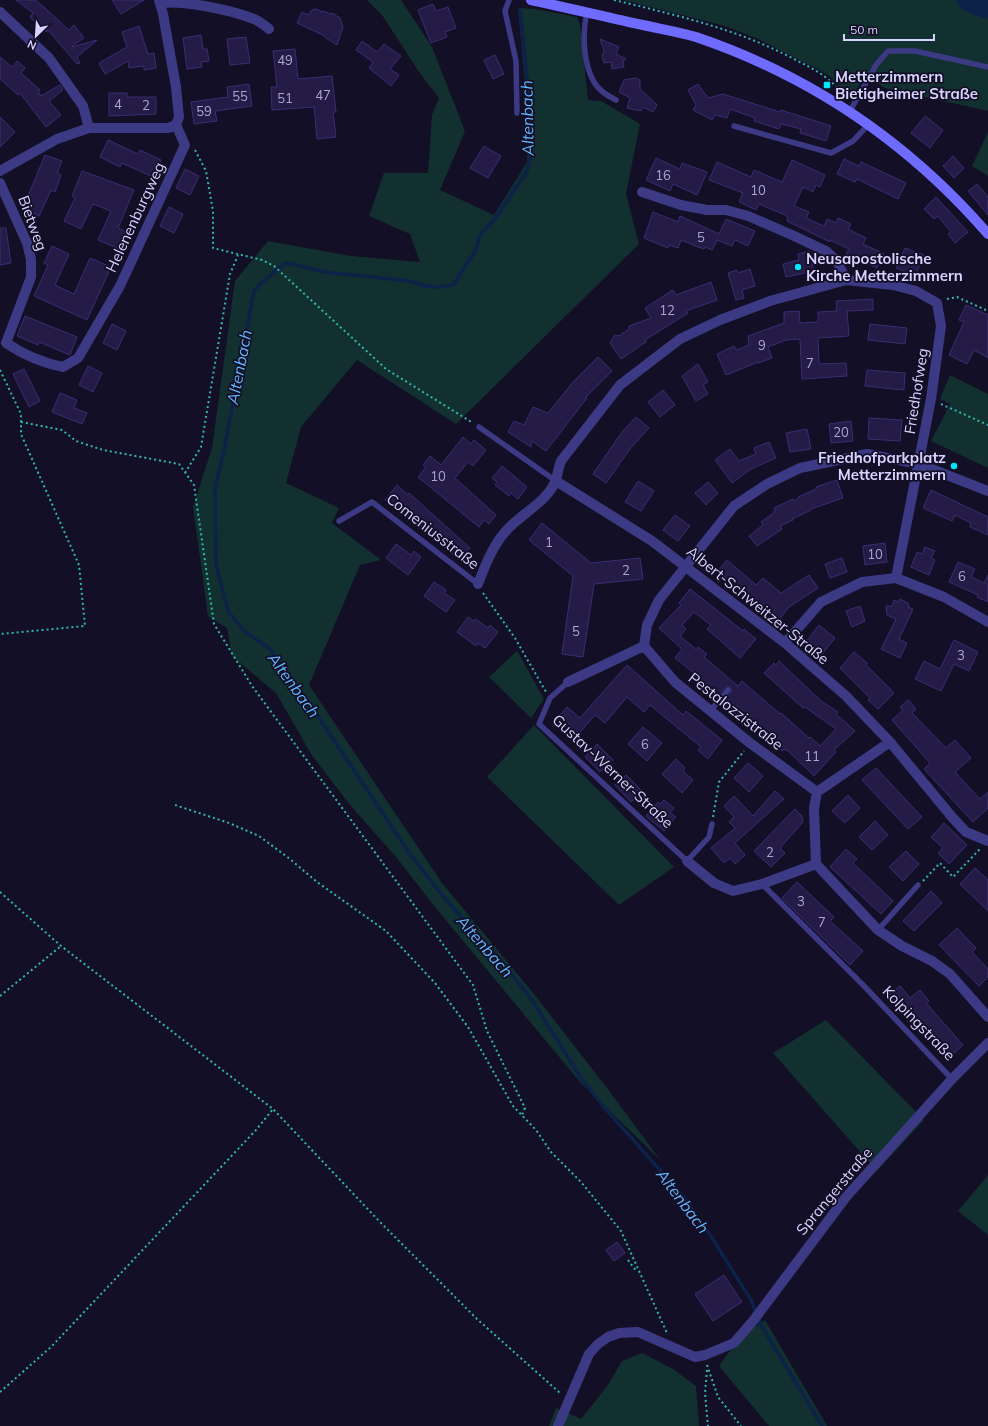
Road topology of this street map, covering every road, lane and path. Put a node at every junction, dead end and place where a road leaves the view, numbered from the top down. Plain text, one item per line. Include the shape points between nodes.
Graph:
1 (509, 0) edge
2 (531, 0) edge
3 (159, 2) edge
4 (0, 12) edge
5 (587, 12) junction
6 (270, 29) dead end
7 (988, 67) edge
8 (616, 100) dead end
9 (850, 111) junction
10 (517, 113) dead end
11 (869, 124) junction
12 (176, 126) junction
13 (734, 126) dead end
14 (89, 128) junction
15 (193, 150) dead end
16 (1, 169) edge
17 (0, 183) edge
18 (642, 192) dead end
19 (988, 234) edge
20 (238, 254) junction
21 (846, 280) junction
22 (937, 304) junction
23 (988, 311) edge
24 (6, 343) joint
25 (0, 370) edge
26 (931, 399) junction
27 (21, 422) junction
28 (988, 426) edge
29 (479, 427) joint
30 (919, 464) junction
31 (185, 473) junction
32 (556, 481) junction
33 (988, 491) edge
34 (339, 521) dead end
35 (686, 566) junction
36 (896, 578) junction
37 (478, 584) junction
38 (988, 622) edge
39 (0, 634) edge
40 (785, 643) junction
41 (644, 646) junction
42 (568, 682) joint
43 (728, 690) dead end
44 (550, 698) junction
45 (710, 711) junction
46 (890, 742) junction
47 (750, 743) junction
48 (817, 792) junction
49 (175, 805) dead end
50 (712, 824) joint
51 (988, 841) edge
52 (978, 852) dead end
53 (687, 860) junction
54 (816, 864) junction
55 (926, 878) dead end
56 (762, 884) junction
57 (918, 885) dead end
58 (0, 892) edge
59 (878, 930) junction
60 (60, 946) junction
61 (0, 996) edge
62 (988, 1017) edge
63 (988, 1043) edge
64 (952, 1079) junction
65 (273, 1109) junction
66 (522, 1116) junction
67 (628, 1260) dead end
68 (639, 1275) junction
69 (672, 1348) junction
70 (705, 1355) junction
71 (708, 1369) junction
72 (0, 1392) edge
73 (570, 1398) junction
74 (558, 1426) edge
75 (708, 1426) edge
76 (741, 1426) edge

1 - 10 lane via 505,11 516,61
2 - 5 main road
3 - 6 street via 227,11 255,19
3 - 12 street via 176,87 179,117
4 - 14 street via 48,58 83,106
5 - 8 lane via 584,23 585,50 590,73 600,90
5 - 9 main road via 695,37 766,64
7 - 9 lane via 915,51 888,50 876,64
9 - 11 main road
11 - 13 lane via 853,141 831,153
11 - 19 main road via 937,180
12 - 14 street
12 - 24 street, Helenenburgweg via 185,145 120,286 78,358 63,367 50,365 23,354
14 - 16 street via 57,139
15 - 20 path via 206,171 213,211 213,248
17 - 24 street, Bietweg via 27,242 31,259 31,277
18 - 21 street via 681,205 748,216 826,251 837,261
20 - 29 path via 274,266 386,369
20 - 31 path via 230,274 201,447
21 - 22 street via 892,285 916,291
21 - 32 street via 770,301 680,339 620,385 561,461
22 - 23 path via 957,297
22 - 26 street, Friedhofweg via 941,326
25 - 27 path via 21,414
26 - 28 path
26 - 30 street, Friedhofweg
27 - 31 path via 62,430 76,441 103,450 179,464
27 - 39 path via 22,434 79,565 85,626
29 - 32 lane, Albert-Schweitzer-Straße
30 - 33 street
30 - 35 street via 867,454 800,468 767,484 734,506
30 - 36 street, Friedhofweg
31 - 66 path via 194,486 214,624 252,686 473,985 487,1031 525,1108
32 - 35 street, Albert-Schweitzer-Straße via 652,540
32 - 37 street, Comeniusstraße via 548,492 505,532 486,562
34 - 37 lane, Comeniusstraße via 372,502
35 - 40 street, Albert-Schweitzer-Straße
35 - 41 street via 659,600 648,626
36 - 38 street via 944,597
36 - 40 street via 862,582 821,602
37 - 44 path via 515,638
40 - 46 street, Albert-Schweitzer-Straße via 846,696
41 - 42 street
41 - 45 street, Pestalozzistraße via 675,682
42 - 44 lane, Gustav-Werner-Straße
43 - 45 lane
44 - 53 lane, Gustav-Werner-Straße via 539,724
45 - 47 street, Pestalozzistraße
46 - 48 street
46 - 51 street, Albert-Schweitzer-Straße via 966,832
47 - 48 street, Pestalozzistraße
47 - 50 path via 719,782
48 - 54 street via 814,808
49 - 66 path via 259,836 317,882 386,931 435,984 468,1027 513,1106
50 - 53 lane via 709,837
52 - 55 path via 953,877 940,863
53 - 56 street, Gustav-Werner-Straße via 714,883 733,891
54 - 56 street, Gustav-Werner-Straße
54 - 59 street
56 - 64 lane, Kolpingstraße
57 - 59 lane
58 - 60 path
59 - 62 street via 950,974
60 - 61 path
60 - 65 path
63 - 64 street, Sprangerstraße
64 - 70 street, Sprangerstraße via 846,1197 753,1321 734,1342
65 - 72 path via 51,1347
65 - 73 path via 477,1319 556,1392
66 - 68 path via 621,1231
67 - 68 path
68 - 69 path via 654,1303
69 - 70 street via 695,1357
69 - 73 street via 638,1332 619,1333 608,1338 589,1354
70 - 71 path
71 - 75 path via 705,1393
71 - 76 path via 718,1397
73 - 74 street

